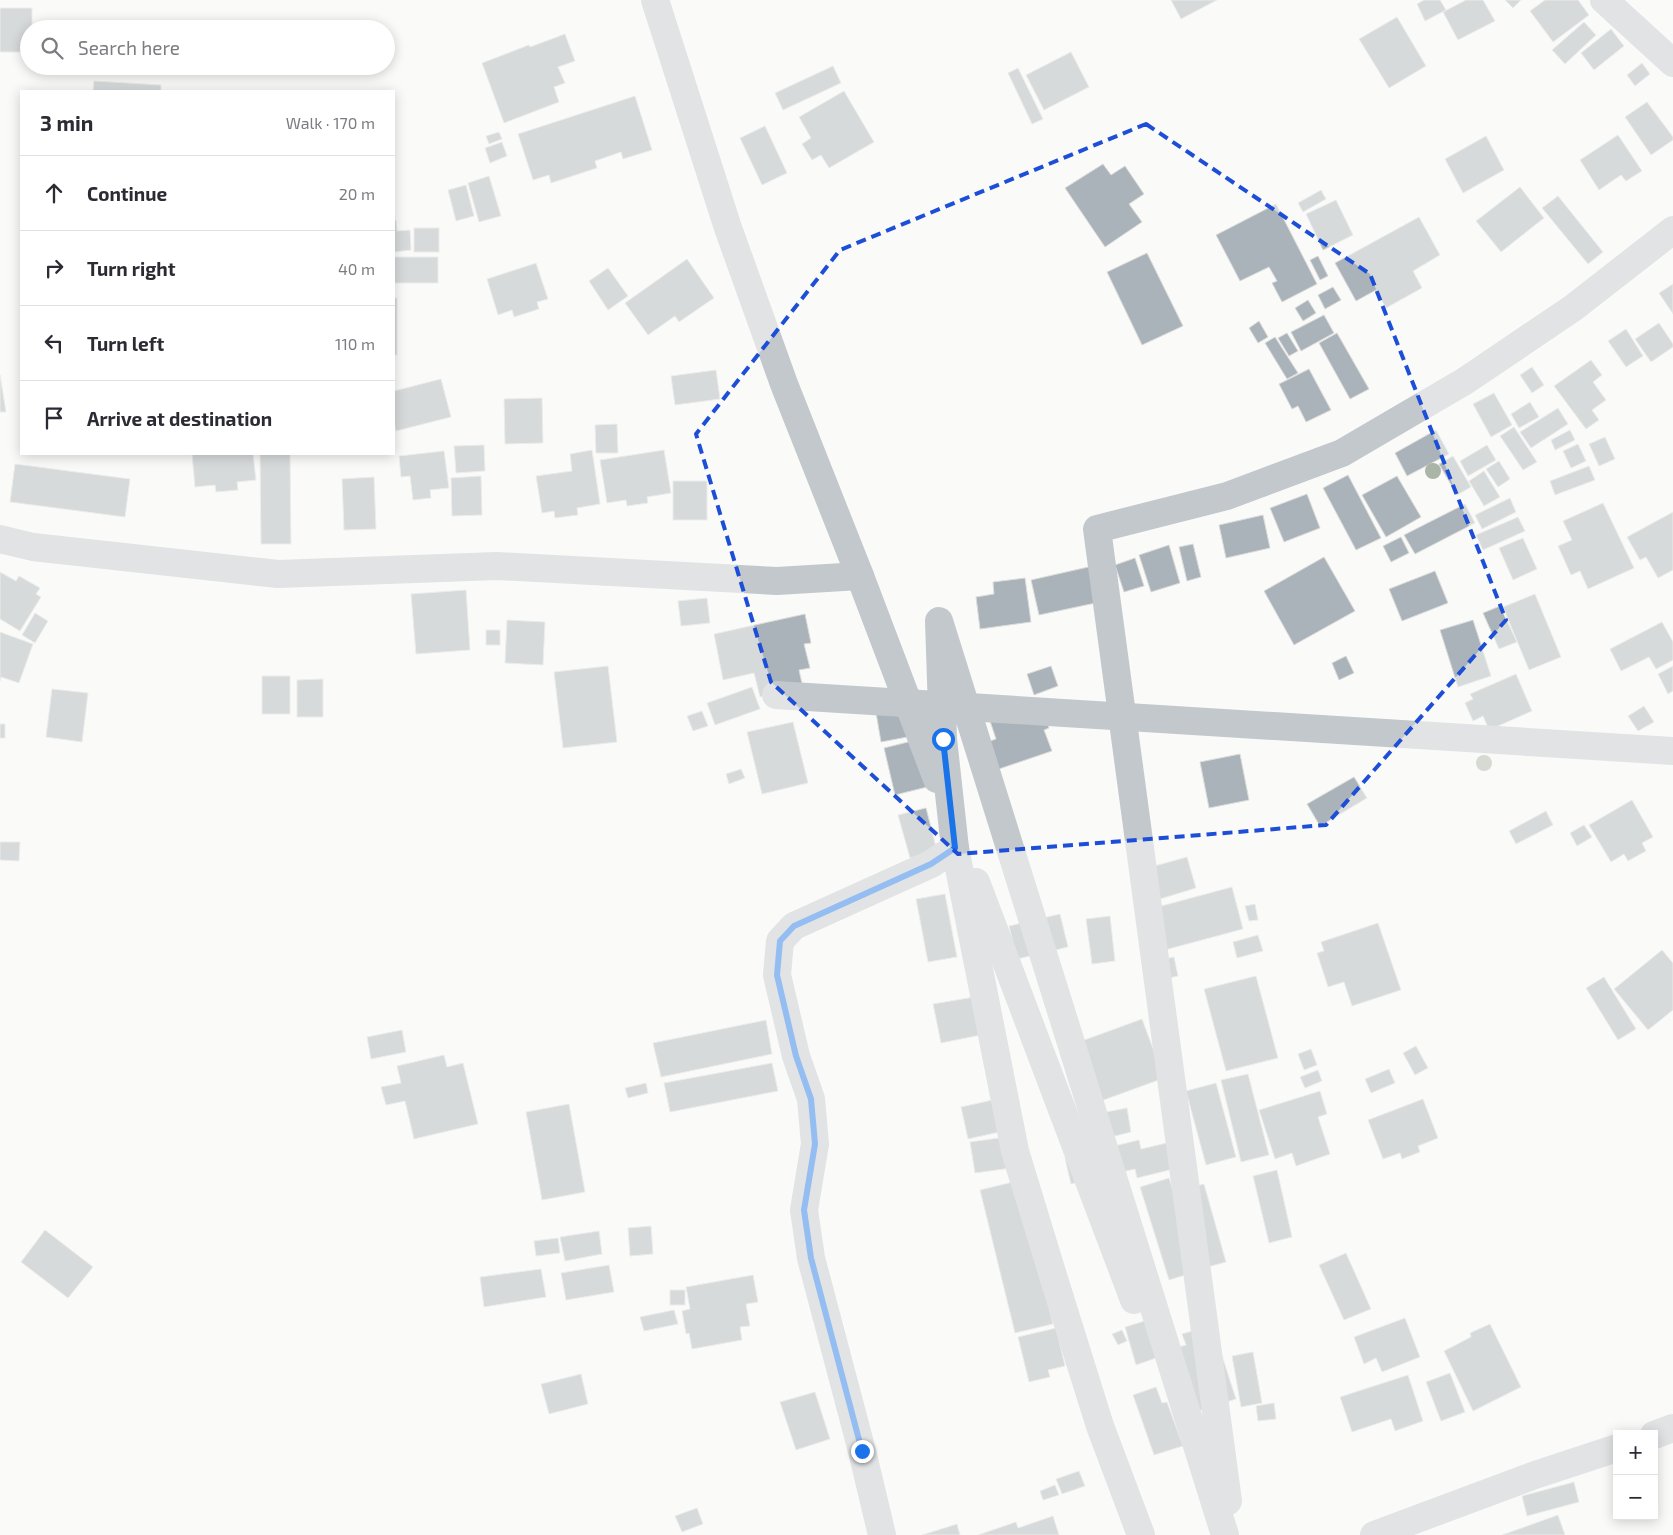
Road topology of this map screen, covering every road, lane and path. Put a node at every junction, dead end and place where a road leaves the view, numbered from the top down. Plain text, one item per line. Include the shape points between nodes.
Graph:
1 (655, 0) edge
2 (1604, 0) edge
3 (1673, 63) edge
4 (1673, 230) edge
5 (0, 539) edge
6 (860, 576) junction
7 (776, 695) dead end
8 (1673, 751) edge
9 (955, 848) junction
10 (1673, 1428) edge
11 (1658, 1434) edge
12 (1613, 1449) edge
13 (882, 1535) edge
14 (1141, 1535) edge
15 (1224, 1535) edge
16 (1233, 1535) edge
17 (1374, 1535) edge

1 - 6 street via 728,228 784,384
2 - 3 street
4 - 16 street via 1573,308 1473,376 1342,453 1227,496 1097,529
5 - 6 street via 33,547 278,574 496,566 777,581
6 - 15 street
7 - 8 street
9 - 13 street via 931,864 794,926 780,941 777,975 796,1056 811,1099 815,1134 804,1210 811,1258
9 - 14 street via 1015,1151 1100,1426
9 - 15 street via 943,739 939,621
10 - 11 street
12 - 17 street

